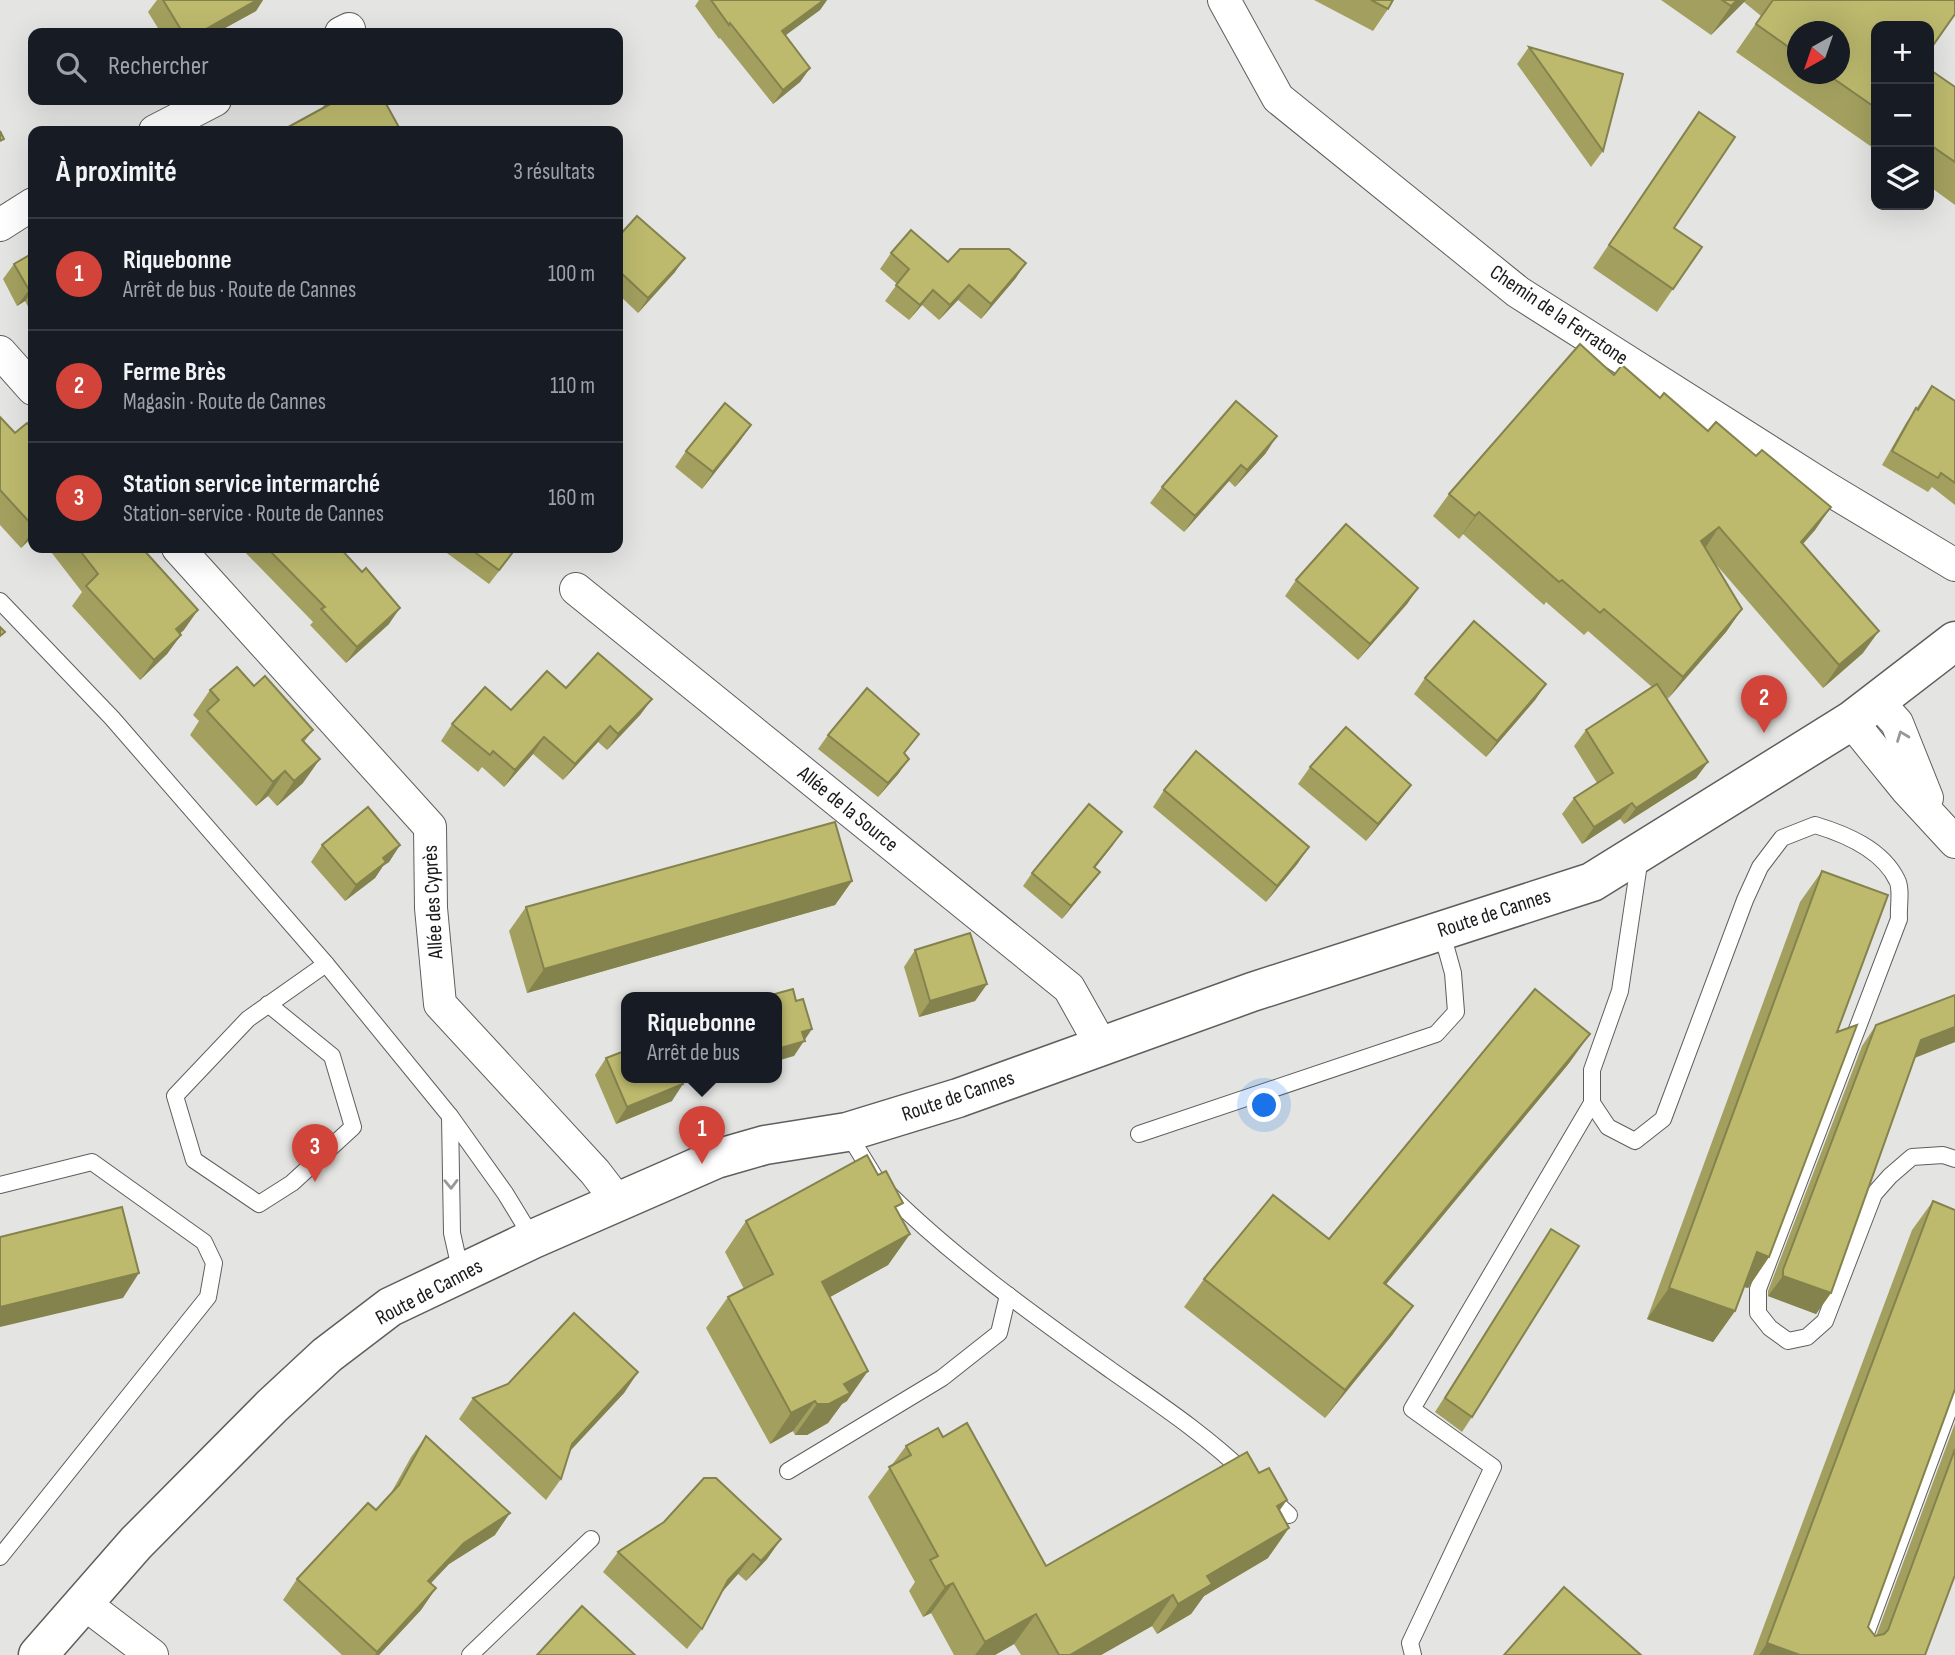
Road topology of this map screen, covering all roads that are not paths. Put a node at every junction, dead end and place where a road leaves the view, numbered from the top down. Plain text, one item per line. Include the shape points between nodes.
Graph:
1 (1224, 0) edge
2 (205, 105) edge
3 (165, 126) edge
4 (28, 207) edge
5 (0, 225) edge
6 (0, 352) edge
7 (28, 383) edge
8 (182, 553) edge
9 (1955, 565) edge
10 (576, 589) dead end
11 (0, 601) edge
12 (1955, 641) edge
13 (1864, 711) junction
14 (1946, 832) edge
15 (1641, 851) junction
16 (1441, 930) junction
17 (326, 964) junction
18 (268, 1004) junction
19 (1101, 1045) junction
20 (1592, 1103) junction
21 (450, 1116) junction
22 (848, 1132) junction
23 (1139, 1135) dead end
24 (1955, 1159) edge
25 (0, 1185) edge
26 (618, 1202) junction
27 (533, 1239) junction
28 (461, 1273) junction
29 (1008, 1295) junction
30 (1955, 1393) edge
31 (788, 1471) dead end
32 (1289, 1515) edge
33 (591, 1539) dead end
34 (0, 1557) edge
35 (85, 1604) junction
36 (38, 1655) edge
37 (152, 1655) edge
38 (470, 1655) edge
39 (1413, 1655) edge
40 (1857, 1655) edge

1 - 9 street, Chemin de la Ferratone via 1278,98 1518,292
2 - 3 street
4 - 5 street
6 - 7 street
8 - 26 street, Allée des Cyprès via 430,827 431,908 440,1004
10 - 19 street, Allée de la Source via 1069,988
11 - 17 lane via 112,718
12 - 13 main road, Route de Cannes
13 - 14 street via 1897,723
13 - 15 main road, Route de Cannes
15 - 16 main road, Route de Cannes via 1592,881
15 - 20 lane via 1620,991 1592,1070
16 - 19 main road, Route de Cannes
16 - 23 lane via 1456,1012 1436,1034
17 - 18 lane
17 - 21 lane
18 - 18 lane via 248,1019 176,1096 194,1160 259,1204 292,1183 353,1127 332,1056
19 - 22 main road, Route de Cannes via 958,1098
20 - 24 lane via 1608,1127 1635,1141 1663,1119 1760,867 1782,838 1815,825 1842,833 1876,854 1898,881 1899,919 1758,1289 1758,1313 1770,1328 1788,1341 1807,1337 1825,1321 1874,1194 1889,1176 1912,1157
20 - 39 lane via 1412,1409 1493,1467 1410,1643
21 - 27 lane
21 -> 28 lane via 452,1233
22 - 26 main road, Route de Cannes via 716,1158
22 - 29 lane via 880,1186 921,1226
25 - 34 lane via 92,1161 204,1242 214,1263 208,1297
26 - 27 main road, Route de Cannes
27 - 28 main road, Route de Cannes
28 - 35 main road, Route de Cannes via 390,1307 327,1355 136,1543
29 - 31 lane via 999,1333 942,1378
29 - 32 lane via 1218,1447
30 - 40 lane
33 - 38 lane
35 - 36 main road, Route de Cannes
35 - 37 street

